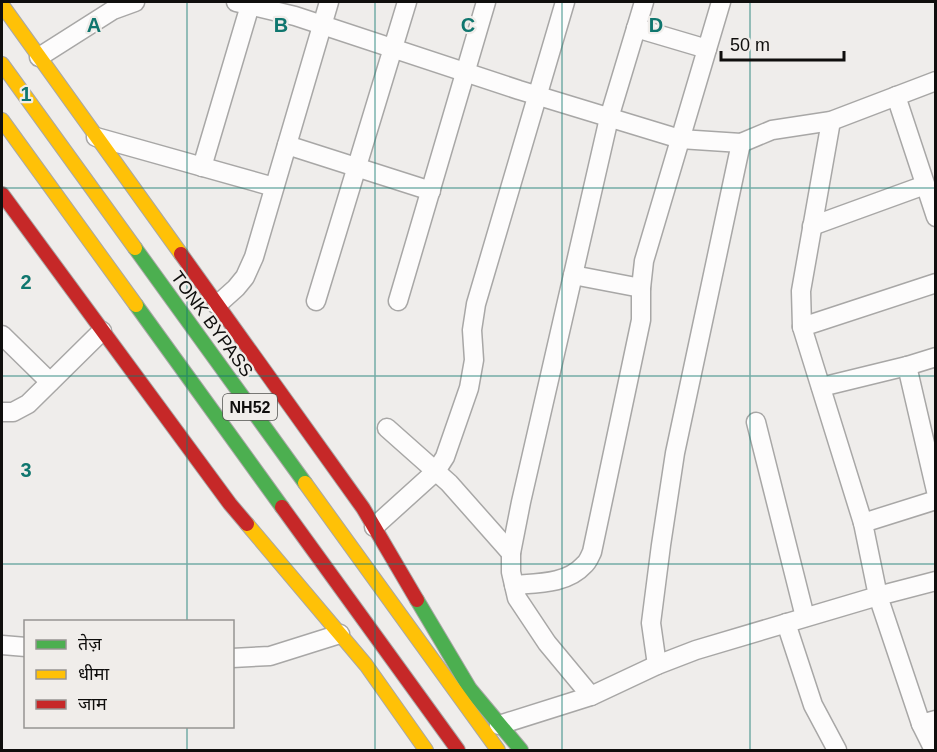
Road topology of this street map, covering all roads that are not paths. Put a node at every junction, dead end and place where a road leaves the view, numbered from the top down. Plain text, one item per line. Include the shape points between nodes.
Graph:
1 (135, 2) edge
2 (329, 2) edge
3 (407, 2) edge
4 (486, 2) edge
5 (565, 2) edge
6 (644, 2) edge
7 (721, 2) edge
8 (246, 3) edge
9 (2, 5) edge
10 (322, 25) junction
11 (636, 28) junction
12 (393, 48) junction
13 (707, 49) junction
14 (39, 57) junction
15 (2, 64) edge
16 (465, 73) junction
17 (936, 81) edge
18 (536, 96) junction
19 (896, 96) junction
20 (609, 117) junction
21 (2, 120) edge
22 (831, 121) junction
23 (96, 137) junction
24 (680, 139) junction
25 (741, 142) junction
26 (286, 145) junction
27 (202, 167) junction
28 (356, 167) junction
29 (925, 185) junction
30 (274, 187) junction
31 (431, 190) junction
32 (2, 194) edge
33 (936, 217) edge
34 (812, 226) junction
35 (573, 275) junction
36 (936, 283) edge
37 (641, 288) junction
38 (316, 301) dead end
39 (398, 301) dead end
40 (217, 305) junction
41 (802, 327) junction
42 (102, 331) junction
43 (2, 335) edge
44 (936, 357) edge
45 (907, 366) junction
46 (50, 382) junction
47 (821, 387) junction
48 (2, 412) edge
49 (756, 422) dead end
50 (387, 428) dead end
51 (436, 471) junction
52 (936, 491) edge
53 (936, 500) edge
54 (863, 523) junction
55 (374, 527) junction
56 (511, 553) junction
57 (936, 581) edge
58 (514, 585) junction
59 (878, 596) junction
60 (805, 617) junction
61 (786, 623) junction
62 (340, 633) junction
63 (2, 645) edge
64 (24, 647) edge
65 (234, 658) edge
66 (657, 665) junction
67 (591, 696) junction
68 (928, 722) edge
69 (499, 725) junction
70 (426, 750) edge
71 (458, 750) edge
72 (498, 750) edge
73 (521, 750) edge
74 (837, 750) edge
75 (934, 750) edge

1 - 14 street via 113,10
2 - 10 street
3 - 12 street
4 - 16 street
5 - 18 street
6 - 11 street
7 - 13 street
8 - 10 street
8 - 27 street
9 - 14 main road
10 - 12 street
10 - 26 street
11 - 13 street
11 - 20 street
12 - 16 street
12 - 28 street
13 - 24 street
14 - 23 main road
15 - 72 main road, TONK BYPASS / NH52
16 - 18 street
16 - 31 street
17 - 19 street
18 - 20 street
18 - 51 street via 476,304 469,388 446,457
19 - 22 street
19 - 29 street
20 - 24 street
20 - 35 street
21 - 71 main road, NH52
22 - 25 street via 781,129
22 - 34 street
23 - 27 street
23 - 40 main road
24 - 25 street
24 - 37 street via 644,261
25 - 66 street via 675,453 651,623
26 - 28 street
26 - 30 street
27 - 30 street
28 - 31 street
28 - 38 street
29 - 33 street
29 - 34 street
30 - 40 street via 245,277
31 - 39 street
32 - 42 main road
34 - 41 street via 801,291
35 - 37 street
35 - 56 street
36 - 41 street
37 - 58 street via 641,320 592,552 586,564 574,573 554,581
40 - 55 main road
41 - 47 street
42 - 46 street
42 - 62 main road via 230,504
43 - 46 street
44 - 45 street
45 - 47 street
45 - 52 street
46 - 48 street via 28,404 13,412
47 - 54 street
49 - 60 street
50 - 51 street
51 - 55 street
51 - 56 street
53 - 54 street
54 - 59 street
55 - 69 main road via 470,689
56 - 58 street
57 - 59 street
58 - 67 street via 517,598 547,643
59 - 60 street
59 - 68 street
60 - 61 street
61 - 66 street
61 - 74 street via 813,705
62 - 65 street via 270,657
62 - 70 main road
63 - 64 street
66 - 67 street
67 - 69 street
68 - 75 street
69 - 73 main road

